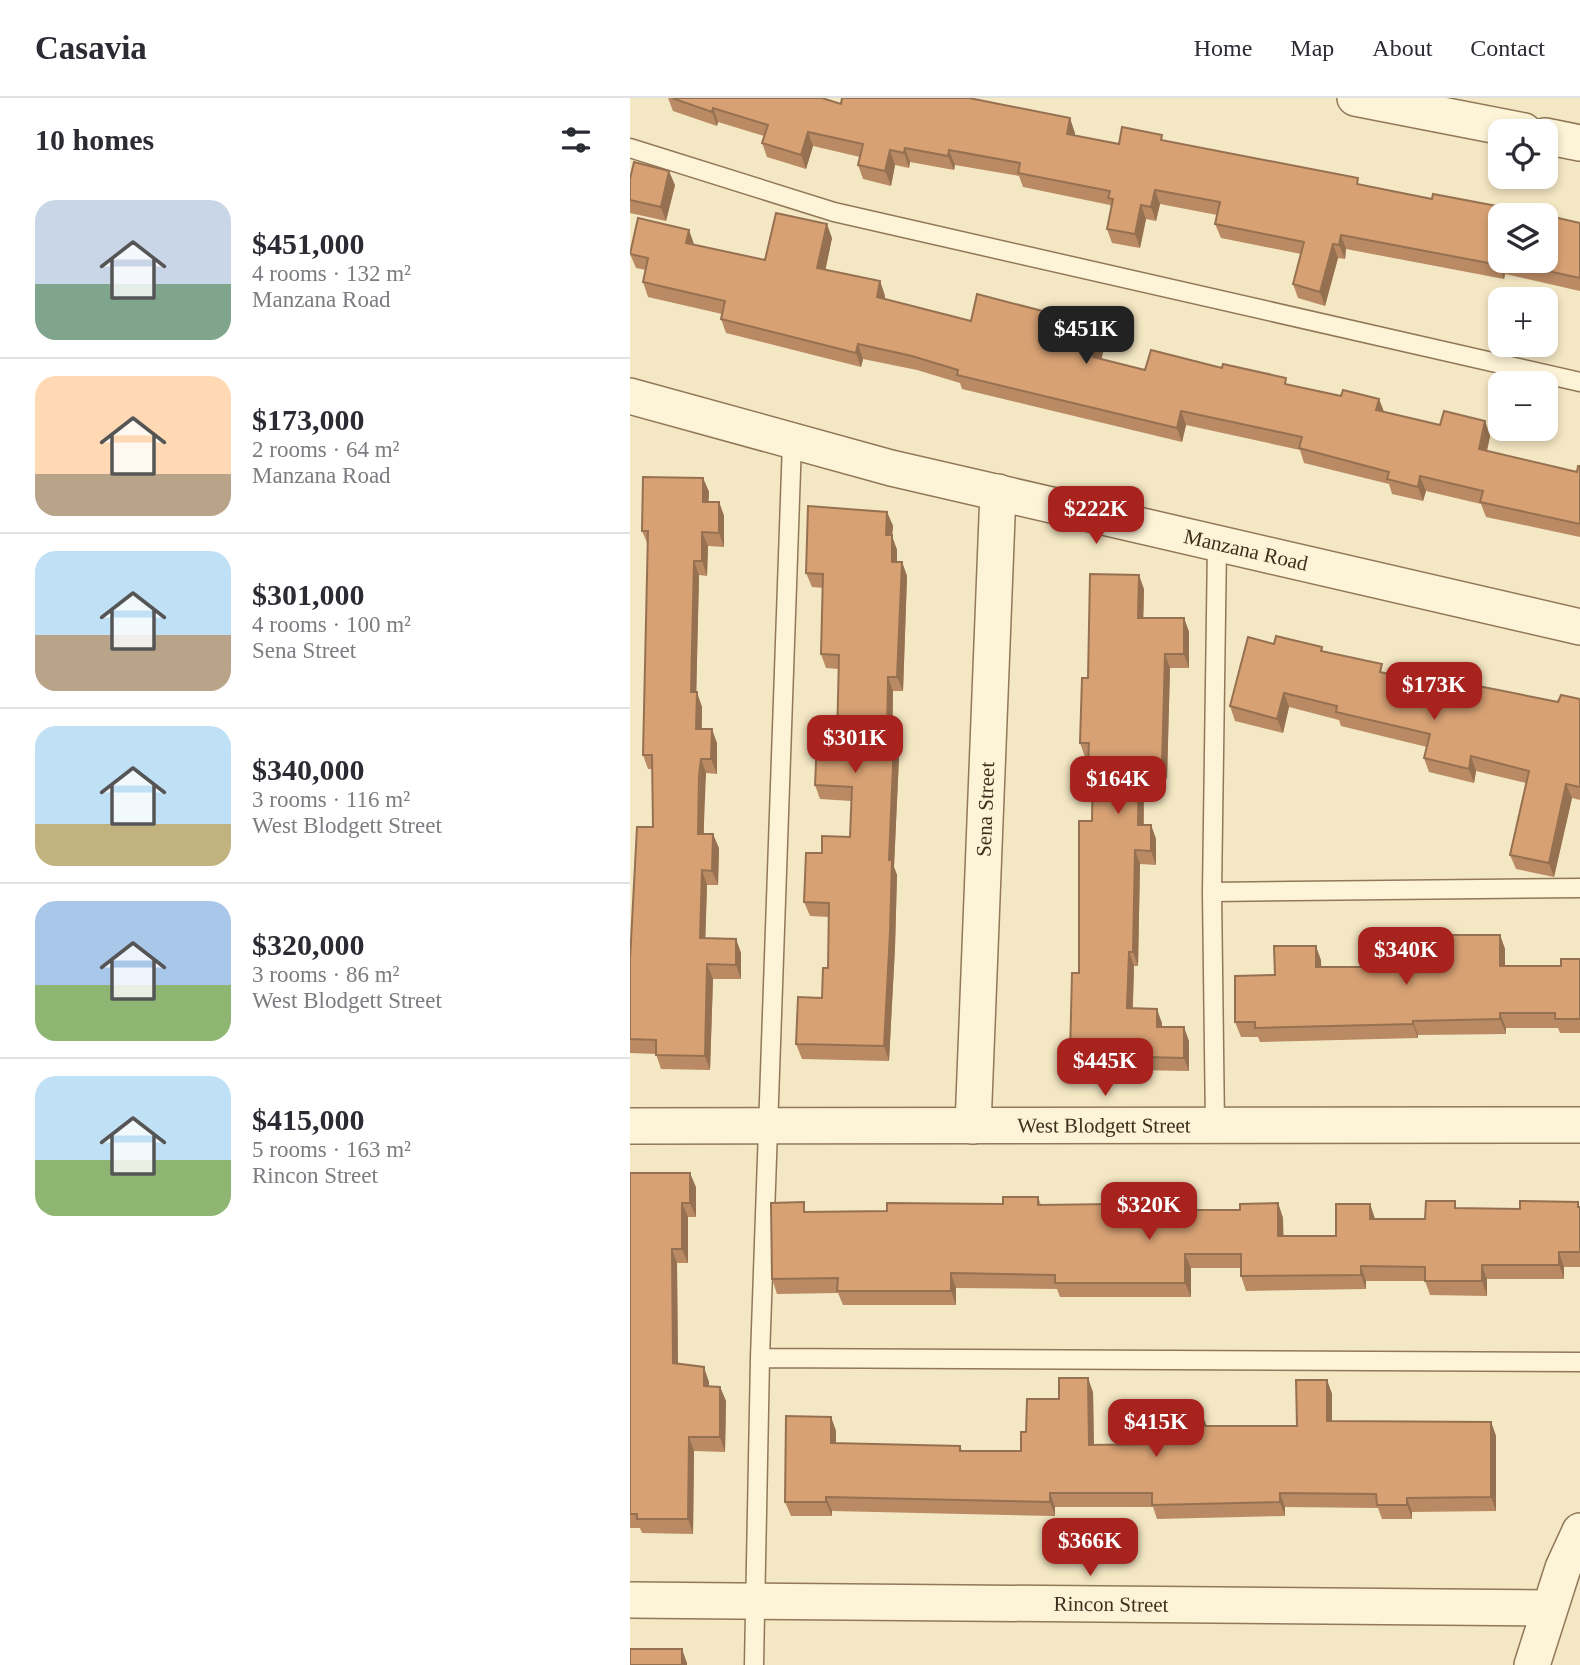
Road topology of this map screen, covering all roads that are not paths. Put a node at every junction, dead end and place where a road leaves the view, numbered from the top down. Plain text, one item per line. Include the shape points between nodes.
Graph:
1 (1355, 98) edge
2 (1488, 124) edge
3 (1558, 139) edge
4 (1580, 143) edge
5 (630, 148) edge
6 (1580, 382) edge
7 (630, 397) edge
8 (792, 442) junction
9 (998, 492) junction
10 (1217, 545) junction
11 (1580, 627) edge
12 (1580, 888) edge
13 (1212, 892) junction
14 (769, 1124) junction
15 (1580, 1125) edge
16 (630, 1126) edge
17 (973, 1126) junction
18 (1215, 1127) junction
19 (760, 1358) junction
20 (1580, 1362) edge
21 (1580, 1531) edge
22 (630, 1600) edge
23 (754, 1602) junction
24 (1549, 1608) junction
25 (754, 1665) edge
26 (1532, 1665) edge

1 - 2 street
3 - 4 street
5 - 6 lane via 834,212
7 - 8 street, Manzana Road
8 - 9 street, Manzana Road
8 - 14 lane
9 - 10 street, Manzana Road
9 - 17 street, Sena Street
10 - 11 street, Manzana Road
10 - 13 lane
12 - 13 lane
13 - 18 lane
14 - 16 street, West Blodgett Street
14 - 17 street, West Blodgett Street
14 - 19 lane
15 - 18 street, West Blodgett Street
17 - 18 street, West Blodgett Street
19 - 20 lane
19 - 23 lane
21 - 24 street
22 - 23 street, Rincon Street
23 - 24 street, Rincon Street
23 - 25 lane
24 - 26 street

